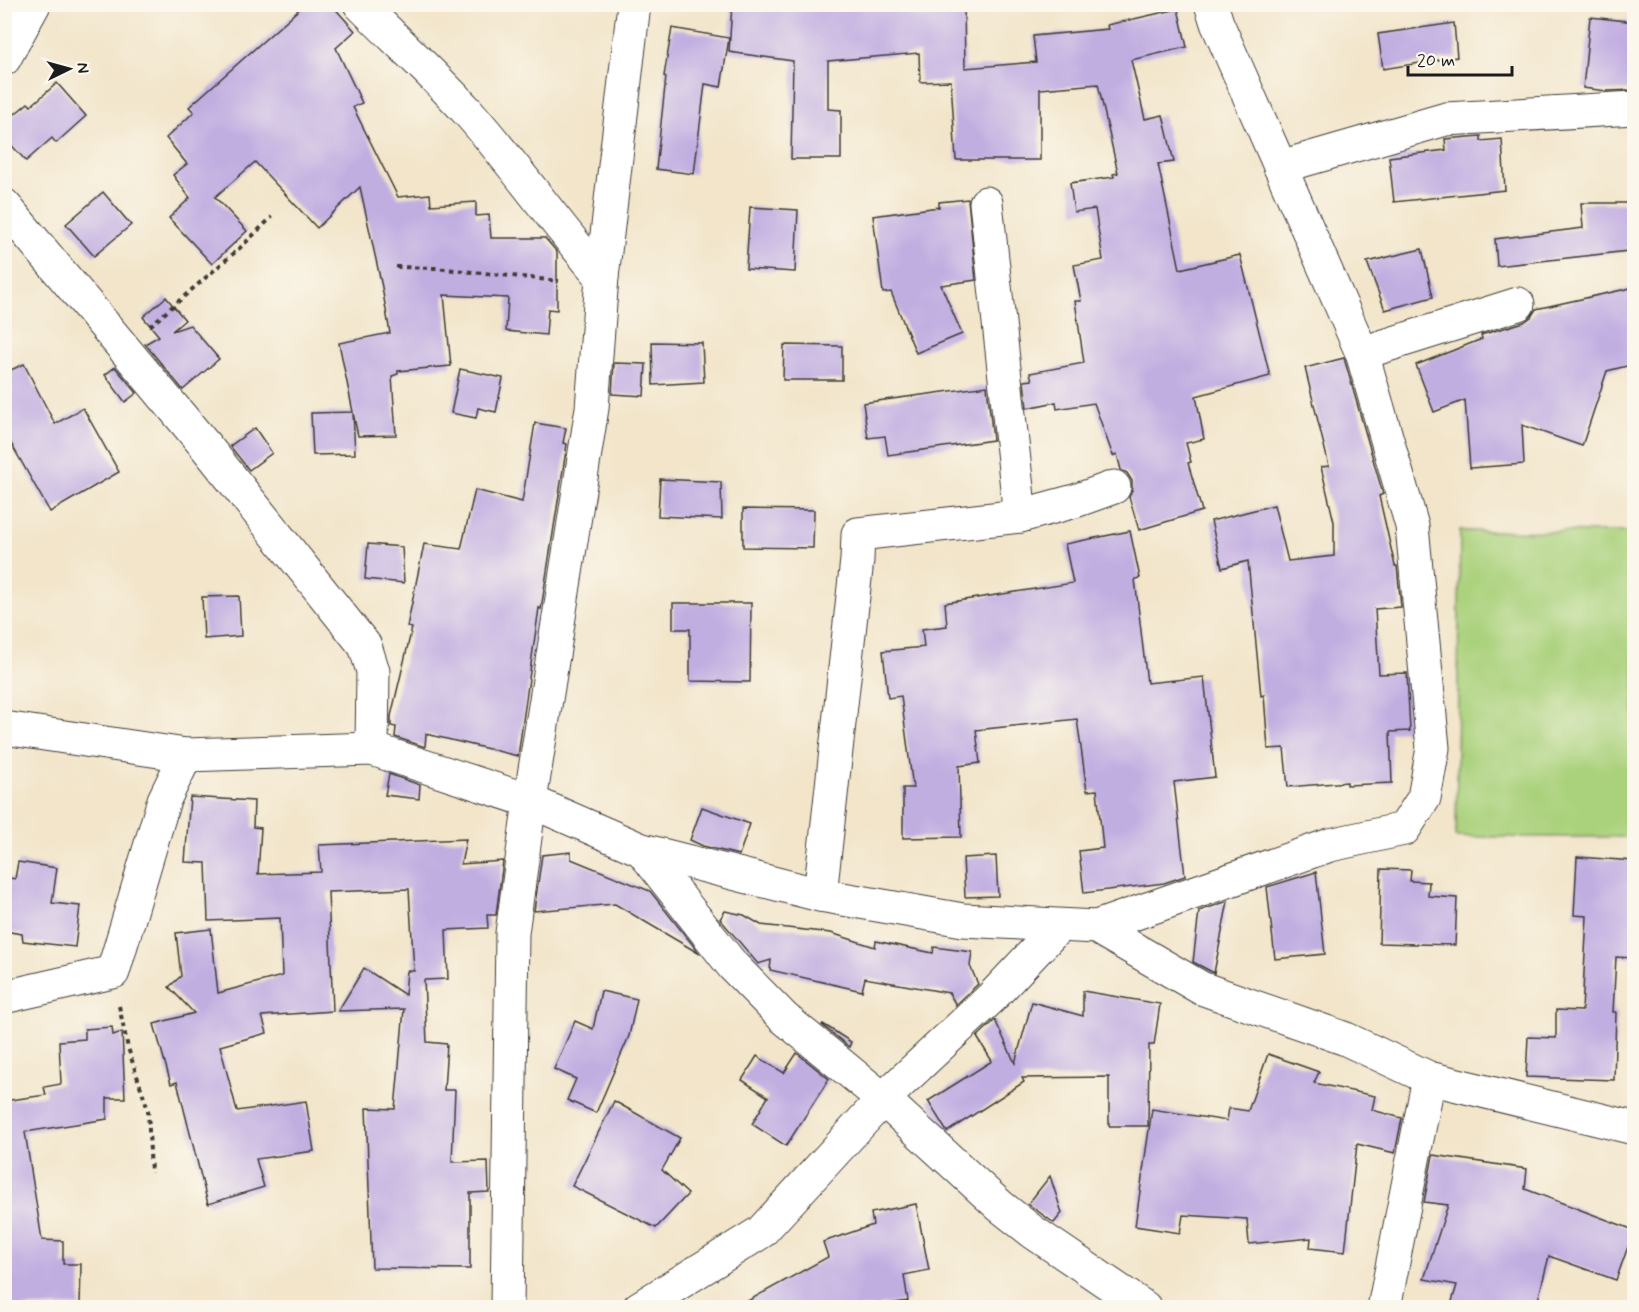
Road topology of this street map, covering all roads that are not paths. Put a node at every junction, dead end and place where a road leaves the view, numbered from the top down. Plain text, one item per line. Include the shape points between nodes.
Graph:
1 (34, 4) edge
2 (360, 4) edge
3 (634, 4) edge
4 (1210, 4) edge
5 (4, 59) edge
6 (1635, 108) edge
7 (1280, 167) junction
8 (986, 202) dead end
9 (4, 205) edge
10 (602, 280) junction
11 (1518, 304) dead end
12 (1362, 353) junction
13 (1114, 487) dead end
14 (1020, 516) junction
15 (4, 728) edge
16 (372, 749) junction
17 (186, 755) junction
18 (530, 801) junction
19 (642, 850) junction
20 (820, 895) junction
21 (1059, 926) junction
22 (1096, 927) junction
23 (4, 997) edge
24 (1428, 1078) junction
25 (884, 1100) junction
26 (1635, 1128) edge
27 (507, 1308) edge
28 (639, 1308) edge
29 (1145, 1308) edge
30 (1384, 1308) edge

1 - 5 street
2 - 10 street via 467,111
3 - 10 street
4 - 7 street
6 - 7 street via 1446,119
7 - 12 street
8 - 14 street
9 - 16 street via 365,646 373,671
10 - 18 street via 591,408
11 - 12 street
12 - 22 street via 1412,526 1433,748 1424,798 1404,829 1330,845
13 - 14 street
14 - 20 street via 858,534
15 - 17 street
16 - 17 street
16 - 18 street
17 - 23 street via 164,800 113,972
18 - 19 street
18 - 27 street via 512,933
19 - 20 street
19 - 25 street via 742,975 784,1018
20 - 21 street via 963,920
21 - 22 street
21 - 25 street via 991,999
22 - 24 street via 1201,988 1346,1039
24 - 26 street
24 - 30 street
25 - 28 street via 761,1232
25 - 29 street via 1000,1206

